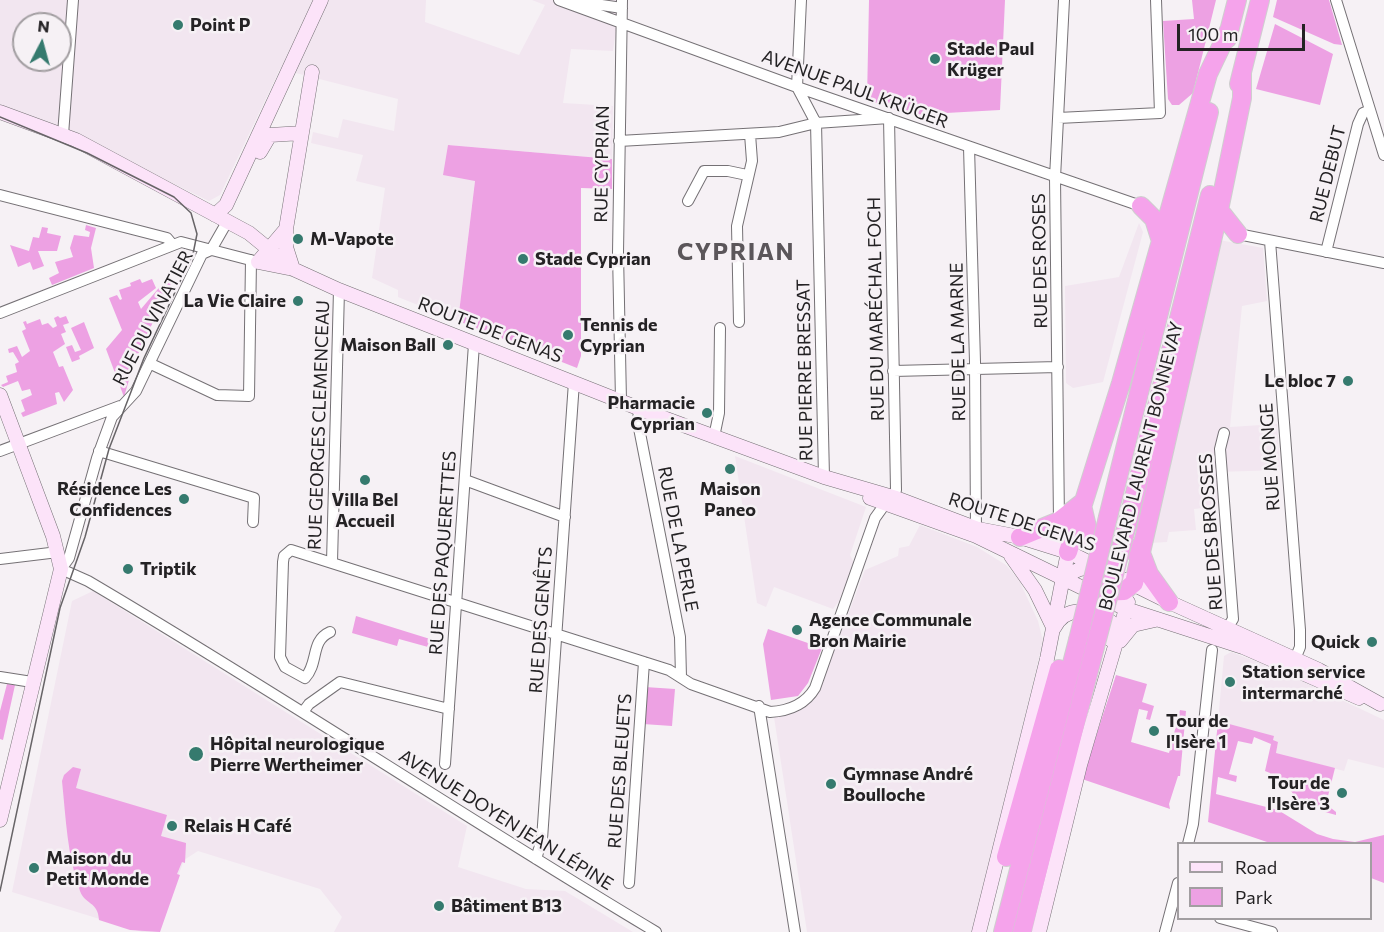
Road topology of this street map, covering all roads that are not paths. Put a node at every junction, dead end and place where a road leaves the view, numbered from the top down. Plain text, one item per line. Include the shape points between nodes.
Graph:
1 (73, 0) edge
2 (321, 0) edge
3 (559, 0) edge
4 (568, 0) edge
5 (801, 0) edge
6 (1064, 0) edge
7 (1156, 0) edge
8 (1238, 0) edge
9 (1260, 0) edge
10 (1336, 0) edge
11 (622, 4) edge
12 (621, 22) junction
13 (1230, 28) junction
14 (312, 72) dead end
15 (1242, 72) junction
16 (797, 87) junction
17 (1370, 110) junction
18 (0, 112) edge
19 (889, 118) junction
20 (1058, 118) junction
21 (816, 123) junction
22 (750, 134) junction
23 (63, 135) junction
24 (301, 138) junction
25 (261, 139) junction
26 (619, 141) junction
27 (969, 147) junction
28 (1384, 155) edge
29 (747, 175) junction
30 (1055, 178) junction
31 (0, 195) edge
32 (1173, 195) junction
33 (688, 201) dead end
34 (1142, 206) junction
35 (1220, 210) junction
36 (221, 219) junction
37 (286, 229) junction
38 (1238, 234) junction
39 (1160, 238) junction
40 (1270, 241) junction
41 (172, 244) junction
42 (1211, 244) junction
43 (268, 249) junction
44 (211, 250) junction
45 (1326, 252) junction
46 (254, 261) junction
47 (1384, 263) edge
48 (293, 269) junction
49 (339, 290) junction
50 (0, 313) edge
51 (739, 322) dead end
52 (720, 328) dead end
53 (474, 344) junction
54 (151, 364) junction
55 (1058, 367) junction
56 (975, 369) junction
57 (893, 371) junction
58 (574, 382) junction
59 (0, 395) edge
60 (621, 401) junction
61 (122, 405) junction
62 (639, 408) junction
63 (1224, 433) dead end
64 (714, 437) junction
65 (19, 444) junction
66 (99, 450) junction
67 (0, 451) edge
68 (824, 477) junction
69 (465, 480) junction
70 (888, 500) junction
71 (1082, 504) junction
72 (944, 515) junction
73 (565, 517) junction
74 (928, 521) junction
75 (253, 522) dead end
76 (1059, 522) junction
77 (977, 532) junction
78 (1020, 537) junction
79 (1142, 547) junction
80 (58, 552) junction
81 (1008, 552) junction
82 (1068, 552) junction
83 (0, 559) edge
84 (332, 562) junction
85 (1101, 566) junction
86 (61, 569) junction
87 (1062, 580) junction
88 (1134, 583) junction
89 (1086, 592) junction
90 (455, 601) junction
91 (1169, 602) junction
92 (1126, 609) junction
93 (1156, 619) junction
94 (1228, 628) junction
95 (330, 632) dead end
96 (556, 633) junction
97 (1074, 638) junction
98 (1216, 645) junction
99 (1113, 657) junction
100 (644, 662) junction
101 (1293, 663) junction
102 (0, 677) edge
103 (681, 677) junction
104 (32, 682) junction
105 (1382, 705) edge
106 (759, 706) junction
107 (1096, 707) junction
108 (449, 709) junction
109 (303, 712) junction
110 (445, 764) dead end
111 (1, 811) edge
112 (1188, 842) edge
113 (1006, 857) joint
114 (536, 859) junction
115 (629, 883) dead end
116 (1175, 907) edge
117 (1227, 920) edge
118 (656, 932) edge
119 (795, 932) edge
120 (979, 932) edge
121 (988, 932) edge
122 (1003, 932) edge
123 (1022, 932) edge
124 (1039, 932) edge
125 (1165, 932) edge
126 (1272, 932) edge

1 - 23 street
2 - 25 main road
3 - 12 street, AVENUE PAUL KRÜGER
4 - 11 street
5 - 16 street
6 - 20 street, RUE DES ROSES
7 - 20 street via 1161,112
8 - 13 highway, BOULEVARD LAURENT BONNEVAY
9 - 15 highway, BOULEVARD LAURENT BONNEVAY
10 - 17 street
11 - 12 street, RUE CYPRIAN
12 - 16 street, AVENUE PAUL KRÜGER
12 - 26 street, RUE CYPRIAN
13 - 32 highway via 1208,74
13 - 85 highway, BOULEVARD LAURENT BONNEVAY, bridge via 1108,518
14 - 24 main road
15 - 35 highway via 1242,98
15 - 97 highway, BOULEVARD LAURENT BONNEVAY, bridge via 1127,525
16 - 19 street, AVENUE PAUL KRÜGER
16 - 21 street, RUE PIERRE BRESSAT
17 - 28 street
17 - 45 street, RUE DEBUT via 1363,113 1358,124
18 - 23 main road, ROUTE DE GENAS
19 - 21 street
19 - 27 street, AVENUE PAUL KRÜGER
19 - 57 street, RUE DU MARÉCHAL FOCH
20 - 30 street, RUE DES ROSES
21 - 22 street
21 - 68 street, RUE PIERRE BRESSAT
22 - 26 street
22 - 29 street via 752,161
23 - 36 main road, ROUTE DE GENAS
24 - 25 main road via 277,134
24 - 37 main road
25 - 36 main road
26 - 60 street, RUE CYPRIAN
27 - 30 street, AVENUE PAUL KRÜGER
27 - 56 street, RUE DE LA MARNE
29 - 33 street via 704,171
29 - 51 street via 737,226
30 - 34 street, AVENUE PAUL KRÜGER
30 - 55 street, RUE DES ROSES
31 - 41 street via 167,238
32 - 34 highway via 1158,207
32 - 39 highway
34 - 39 highway via 1154,219
35 - 38 highway
35 - 42 highway
36 - 43 main road, ROUTE DE GENAS
36 - 44 street
37 - 43 main road
37 - 48 main road via 286,247
38 - 40 street
38 - 42 highway
39 - 71 highway via 1121,383
40 - 45 street
40 - 101 street, RUE MONGE via 1300,630 1300,646
41 - 44 street via 181,242
41 - 50 street
42 - 79 highway
43 - 46 main road
43 - 48 main road, ROUTE DE GENAS
44 - 46 street
44 - 54 street, RUE DU VINATIER via 202,254
45 - 47 street
46 - 48 main road
46 - 54 street via 249,396 217,396
48 - 49 main road, ROUTE DE GENAS
49 - 53 main road, ROUTE DE GENAS
49 - 84 street, RUE GEORGES CLEMENCEAU
52 - 64 street via 719,413
53 - 58 main road, ROUTE DE GENAS
53 - 69 street, RUE DES PAQUERETTES
54 - 61 street, RUE DU VINATIER via 136,391
55 - 56 street
55 - 76 street, RUE DES ROSES
56 - 57 street
56 - 77 street, RUE DE LA MARNE
57 - 70 street, RUE DU MARÉCHAL FOCH via 896,490
58 - 60 main road, ROUTE DE GENAS
58 - 73 street, RUE DES GENÊTS
59 - 65 main road
60 - 62 main road, ROUTE DE GENAS
61 - 65 street
61 - 66 street, RUE DU VINATIER via 112,417
62 - 64 main road, ROUTE DE GENAS
62 - 103 street, RUE DE LA PERLE via 638,423 680,637
63 - 94 street, RUE DES BROSSES via 1221,449 1233,619
64 - 68 main road, ROUTE DE GENAS
65 - 67 street
65 - 80 main road
66 - 75 street via 254,498
66 - 86 street, RUE DU VINATIER via 69,558
68 - 70 main road, ROUTE DE GENAS
69 - 73 street
69 - 90 street, RUE DES PAQUERETTES
70 - 72 main road, ROUTE DE GENAS
70 - 74 main road, ROUTE DE GENAS
70 - 106 street, RUE DU MARÉCHAL FOCH via 875,518 812,693 800,704 781,711 770,712
71 - 76 highway
71 - 79 highway via 1090,540 1109,553
71 - 82 highway
72 - 74 street
72 - 77 main road, ROUTE DE GENAS
73 - 96 street, RUE DES GENÊTS
74 - 77 main road, ROUTE DE GENAS
76 - 78 highway
77 - 78 main road, ROUTE DE GENAS
77 - 81 main road, ROUTE DE GENAS
78 - 82 main road, ROUTE DE GENAS
79 - 88 highway
79 - 91 highway via 1149,574
80 - 83 street
80 - 86 main road
81 - 87 main road, ROUTE DE GENAS
81 - 97 main road
82 - 85 main road, ROUTE DE GENAS
82 - 87 main road
84 - 90 street, RUE DU MARÉCHAL FOCH
84 - 95 street, RUE DU MARÉCHAL FOCH via 296,550 284,556 280,657 285,667 305,678 313,669 317,643
85 - 87 main road via 1073,571
85 - 88 main road, ROUTE DE GENAS
85 - 97 highway, BOULEVARD LAURENT BONNEVAY via 1083,583
86 - 104 main road
86 - 109 street, AVENUE DOYEN JEAN LÉPINE via 88,581
87 - 89 main road, ROUTE DE GENAS
87 - 97 main road
88 - 89 highway via 1124,591
88 - 91 main road, ROUTE DE GENAS
88 - 92 main road
89 - 92 main road, ROUTE DE GENAS
90 - 96 street, RUE DU MARÉCHAL FOCH
90 - 108 street, RUE DES PAQUERETTES
91 - 94 main road, ROUTE DE GENAS
92 - 93 main road, ROUTE DE GENAS
92 - 99 main road
93 - 98 main road, ROUTE DE GENAS
93 - 99 main road via 1133,625 1125,632
94 - 98 street
94 - 101 main road, ROUTE DE GENAS
96 - 100 street, RUE DU MARÉCHAL FOCH
96 - 114 street, RUE DES GENÊTS via 543,839
97 - 107 main road via 1059,618 1072,612 1095,614 1111,622
97 - 113 highway
97 - 120 main road
97 - 122 highway, BOULEVARD LAURENT BONNEVAY
97 - 123 highway, BOULEVARD LAURENT BONNEVAY
98 - 101 main road, ROUTE DE GENAS
98 - 112 street
99 - 107 main road
100 - 103 street, RUE DU MARÉCHAL FOCH
100 - 115 street, RUE DES BLEUETS
101 - 105 main road, ROUTE DE GENAS via 1347,684
102 - 104 street
103 - 106 street, RUE DU MARÉCHAL FOCH via 691,684
104 - 111 main road
106 - 119 street
107 - 124 main road
108 - 109 street via 340,681
108 - 110 street, RUE DES PAQUERETTES
109 - 114 street, AVENUE DOYEN JEAN LÉPINE
113 - 121 main road
114 - 118 street, AVENUE DOYEN JEAN LÉPINE
116 - 125 street
117 - 126 street

